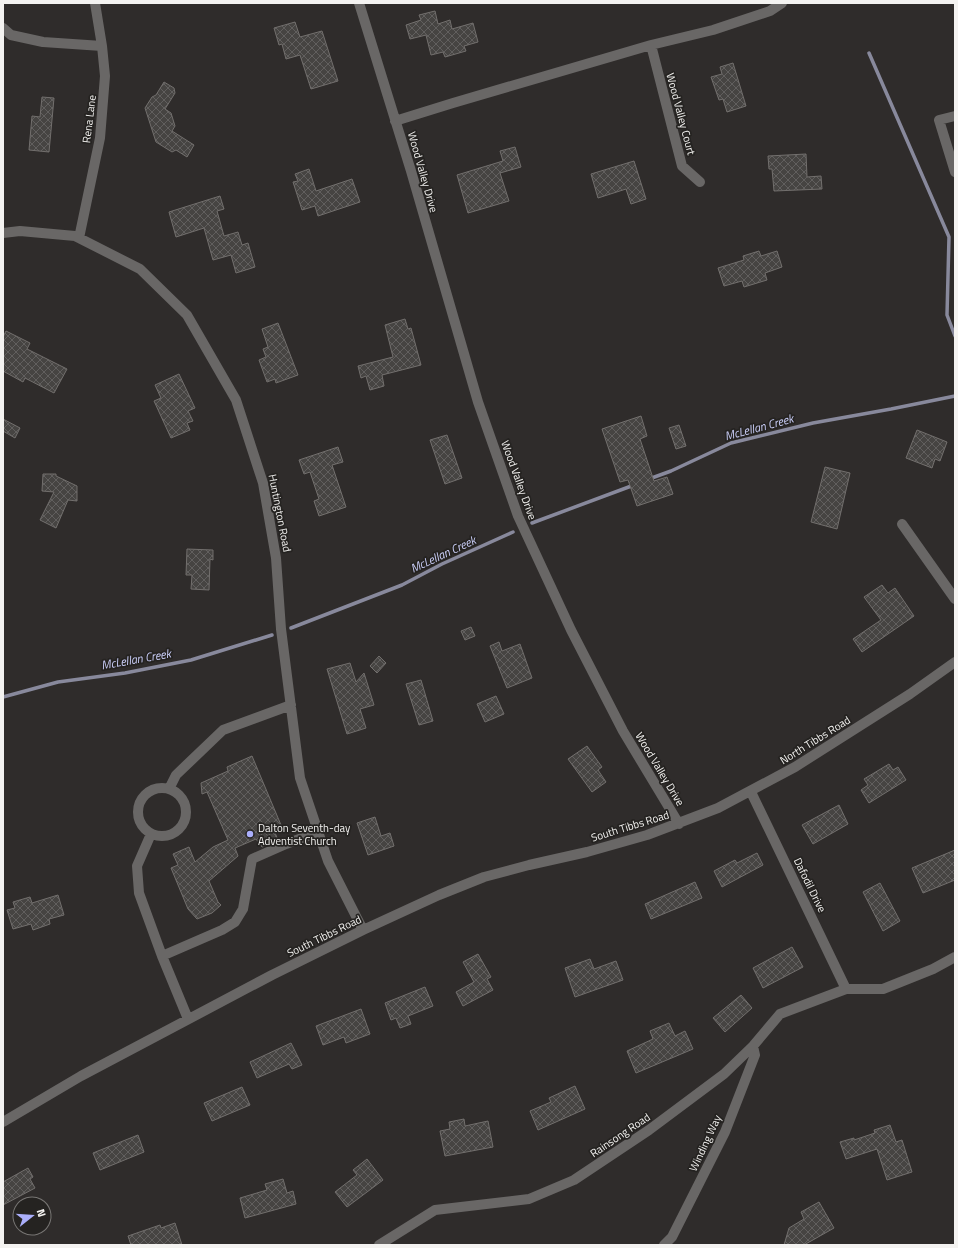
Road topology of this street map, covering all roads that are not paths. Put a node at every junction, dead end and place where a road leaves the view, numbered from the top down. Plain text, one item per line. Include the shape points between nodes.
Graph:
1 (95, 3) edge
2 (359, 3) edge
3 (782, 3) edge
4 (3, 28) edge
5 (651, 45) junction
6 (102, 46) junction
7 (955, 116) edge
8 (395, 121) junction
9 (955, 172) edge
10 (700, 182) dead end
11 (3, 233) edge
12 (79, 238) junction
13 (902, 524) dead end
14 (955, 599) edge
15 (955, 662) edge
16 (291, 705) junction
17 (169, 789) junction
18 (751, 792) junction
19 (679, 824) junction
20 (318, 832) junction
21 (151, 834) junction
22 (363, 930) junction
23 (162, 956) junction
24 (955, 957) edge
25 (846, 988) junction
26 (188, 1019) junction
27 (753, 1046) junction
28 (3, 1122) edge
29 (379, 1245) edge
30 (664, 1245) edge

1 - 6 street, Rena Lane
2 - 8 street, Wood Valley Drive
3 - 5 street, Wood Valley Drive via 770,11 713,30
4 - 6 street via 11,35 43,42
5 - 8 street, Wood Valley Drive
5 - 10 street, Wood Valley Court via 682,166
6 - 12 street, Rena Lane via 105,76 100,138
7 - 9 street via 939,120
8 - 19 street, Wood Valley Drive via 478,402 518,516 571,630 623,731
11 - 12 street, Huntington Road via 20,231
12 - 16 street, Huntington Road via 140,269 187,315 236,400 263,483 276,558 281,629
13 - 14 street
15 - 18 street, North Tibbs Road via 903,699
16 - 17 street via 223,730 176,775
16 - 20 street, Huntington Road via 300,778
17 - 21 street via 153,790 141,799 138,815 144,829
17 - 21 street via 181,798 185,806 184,821 174,833 166,836
18 - 19 street, North Tibbs Road
18 - 25 street, Dafodil Drive
19 - 22 street, South Tibbs Road via 587,852 484,877
20 - 22 street, Huntington Road via 328,861
20 - 23 street via 252,859 243,910 235,922
21 - 23 street via 137,866 139,893
22 - 26 street, South Tibbs Road
23 - 26 street
24 - 25 street via 933,969 883,988
25 - 27 street, Rainsong Road via 780,1014
26 - 28 street, South Tibbs Road via 81,1076
27 - 29 street, Rainsong Road via 724,1074 649,1130 574,1180 529,1199 435,1210
27 - 30 street, Winding Way via 755,1055 725,1132 672,1237

